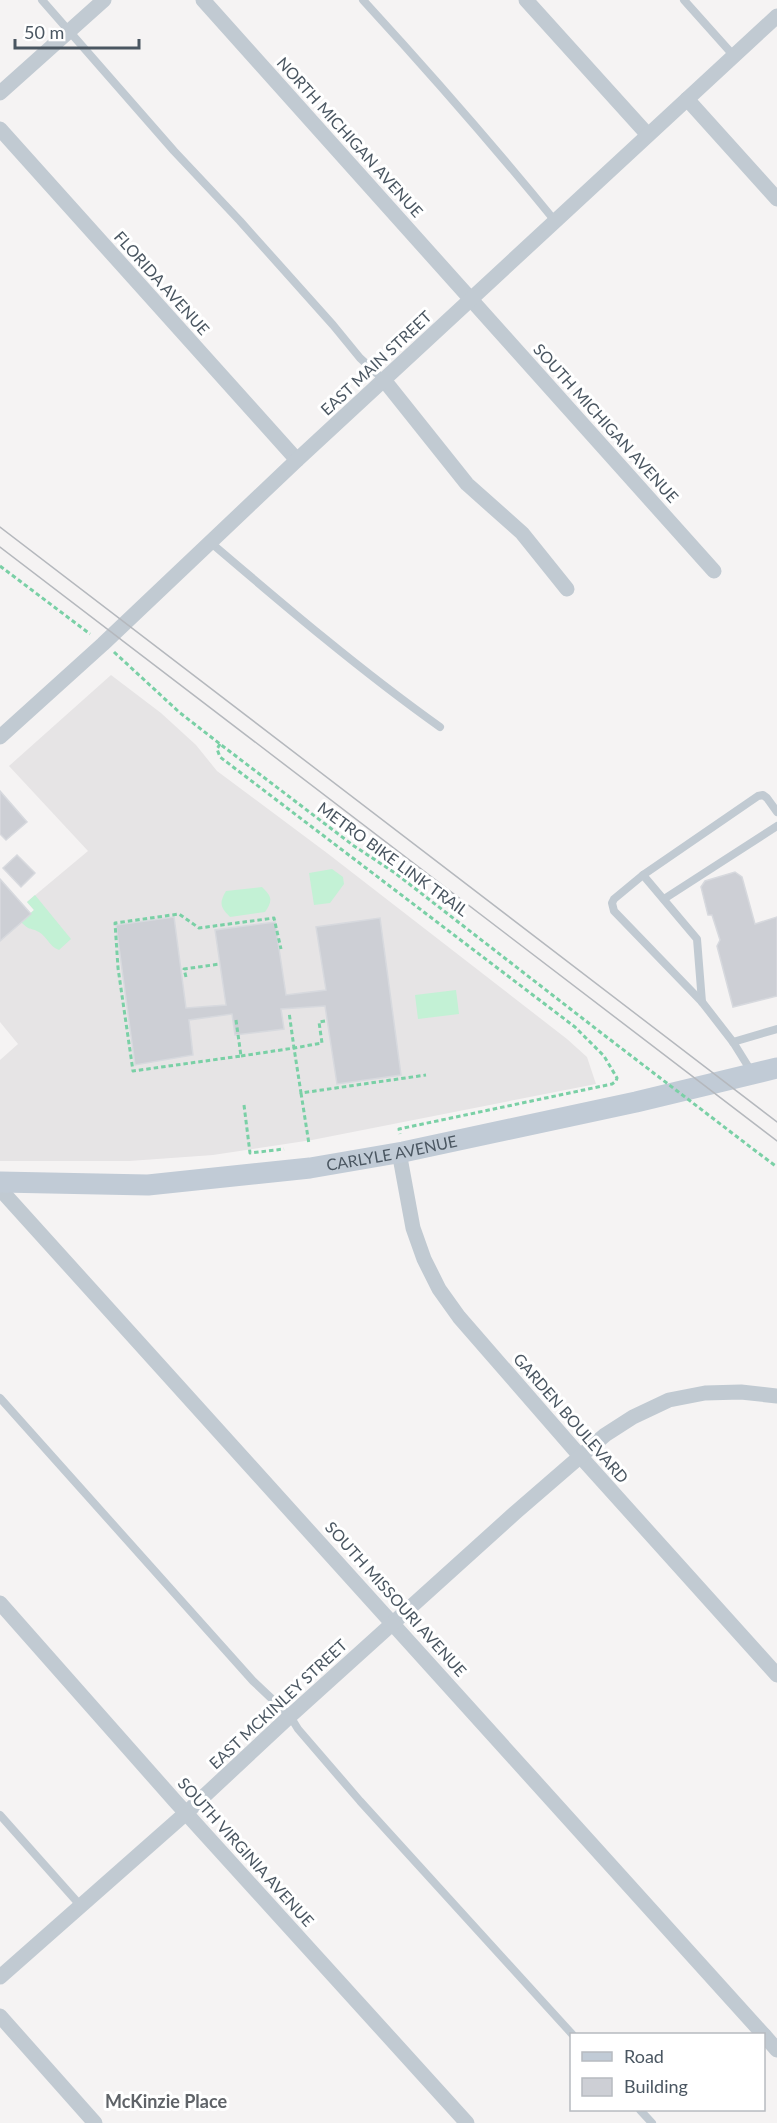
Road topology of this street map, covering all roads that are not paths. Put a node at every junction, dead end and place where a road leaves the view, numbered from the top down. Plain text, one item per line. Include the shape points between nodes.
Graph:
1 (42, 0) edge
2 (104, 0) edge
3 (203, 0) edge
4 (363, 0) edge
5 (526, 0) edge
6 (684, 0) edge
7 (777, 16) edge
8 (70, 30) junction
9 (734, 56) junction
10 (0, 93) edge
11 (687, 99) junction
12 (0, 129) edge
13 (648, 135) junction
14 (777, 199) edge
15 (555, 221) junction
16 (471, 299) junction
17 (384, 380) junction
18 (297, 460) junction
19 (210, 542) junction
20 (714, 571) dead end
21 (567, 589) dead end
22 (440, 727) dead end
23 (0, 737) edge
24 (777, 812) edge
25 (777, 826) edge
26 (643, 874) junction
27 (664, 899) junction
28 (702, 1002) junction
29 (777, 1029) edge
30 (733, 1042) junction
31 (777, 1068) edge
32 (754, 1075) junction
33 (401, 1152) junction
34 (0, 1182) edge
35 (0, 1189) edge
36 (777, 1396) edge
37 (0, 1398) edge
38 (580, 1456) junction
39 (0, 1603) edge
40 (393, 1623) junction
41 (777, 1675) edge
42 (290, 1716) junction
43 (186, 1813) junction
44 (0, 1815) edge
45 (80, 1905) junction
46 (0, 1977) edge
47 (0, 2016) edge
48 (571, 2033) edge
49 (761, 2033) edge
50 (765, 2037) edge
51 (777, 2050) edge
52 (642, 2111) edge
53 (95, 2123) edge
54 (467, 2123) edge
55 (652, 2123) edge

1 - 8 lane
2 - 8 street
3 - 16 street, NORTH MICHIGAN AVENUE
4 - 15 lane
5 - 13 street
6 - 9 lane
7 - 9 street, EAST MAIN STREET
8 - 10 street
8 - 17 lane via 174,152
9 - 11 street, EAST MAIN STREET
11 - 13 street, EAST MAIN STREET
11 - 14 street
12 - 18 street, FLORIDA AVENUE
13 - 15 street, EAST MAIN STREET
15 - 16 street, EAST MAIN STREET
16 - 17 street, EAST MAIN STREET
16 - 20 street, SOUTH MICHIGAN AVENUE
17 - 18 street, EAST MAIN STREET
17 - 21 street via 467,484 522,533
18 - 19 street, EAST MAIN STREET
19 - 22 lane via 385,688
19 - 23 street, EAST MAIN STREET
24 - 26 lane via 767,798 758,796
25 - 27 lane
26 - 27 lane
26 - 28 lane via 614,899 612,907
27 - 28 lane via 697,939
28 - 30 lane
29 - 30 lane
30 - 32 lane
31 - 32 main road, CARLYLE AVENUE
32 - 33 main road, CARLYLE AVENUE
33 - 34 main road, CARLYLE AVENUE via 310,1168 148,1185
33 - 38 street, GARDEN BOULEVARD via 412,1228 439,1289
35 - 40 street, SOUTH MISSOURI AVENUE
36 - 38 street, EAST MCKINLEY STREET via 705,1393 669,1400 633,1417
37 - 42 lane via 253,1681
38 - 40 street, EAST MCKINLEY STREET
38 - 41 street, GARDEN BOULEVARD
39 - 43 street, SOUTH VIRGINIA AVENUE
40 - 42 street, EAST MCKINLEY STREET
40 - 49 street, SOUTH MISSOURI AVENUE
42 - 43 street, EAST MCKINLEY STREET
42 - 48 lane via 360,1801
43 - 45 street, EAST MCKINLEY STREET
43 - 54 street, SOUTH VIRGINIA AVENUE
44 - 45 lane
45 - 46 street, EAST MCKINLEY STREET
47 - 53 street
50 - 51 street, SOUTH MISSOURI AVENUE
52 - 55 lane

